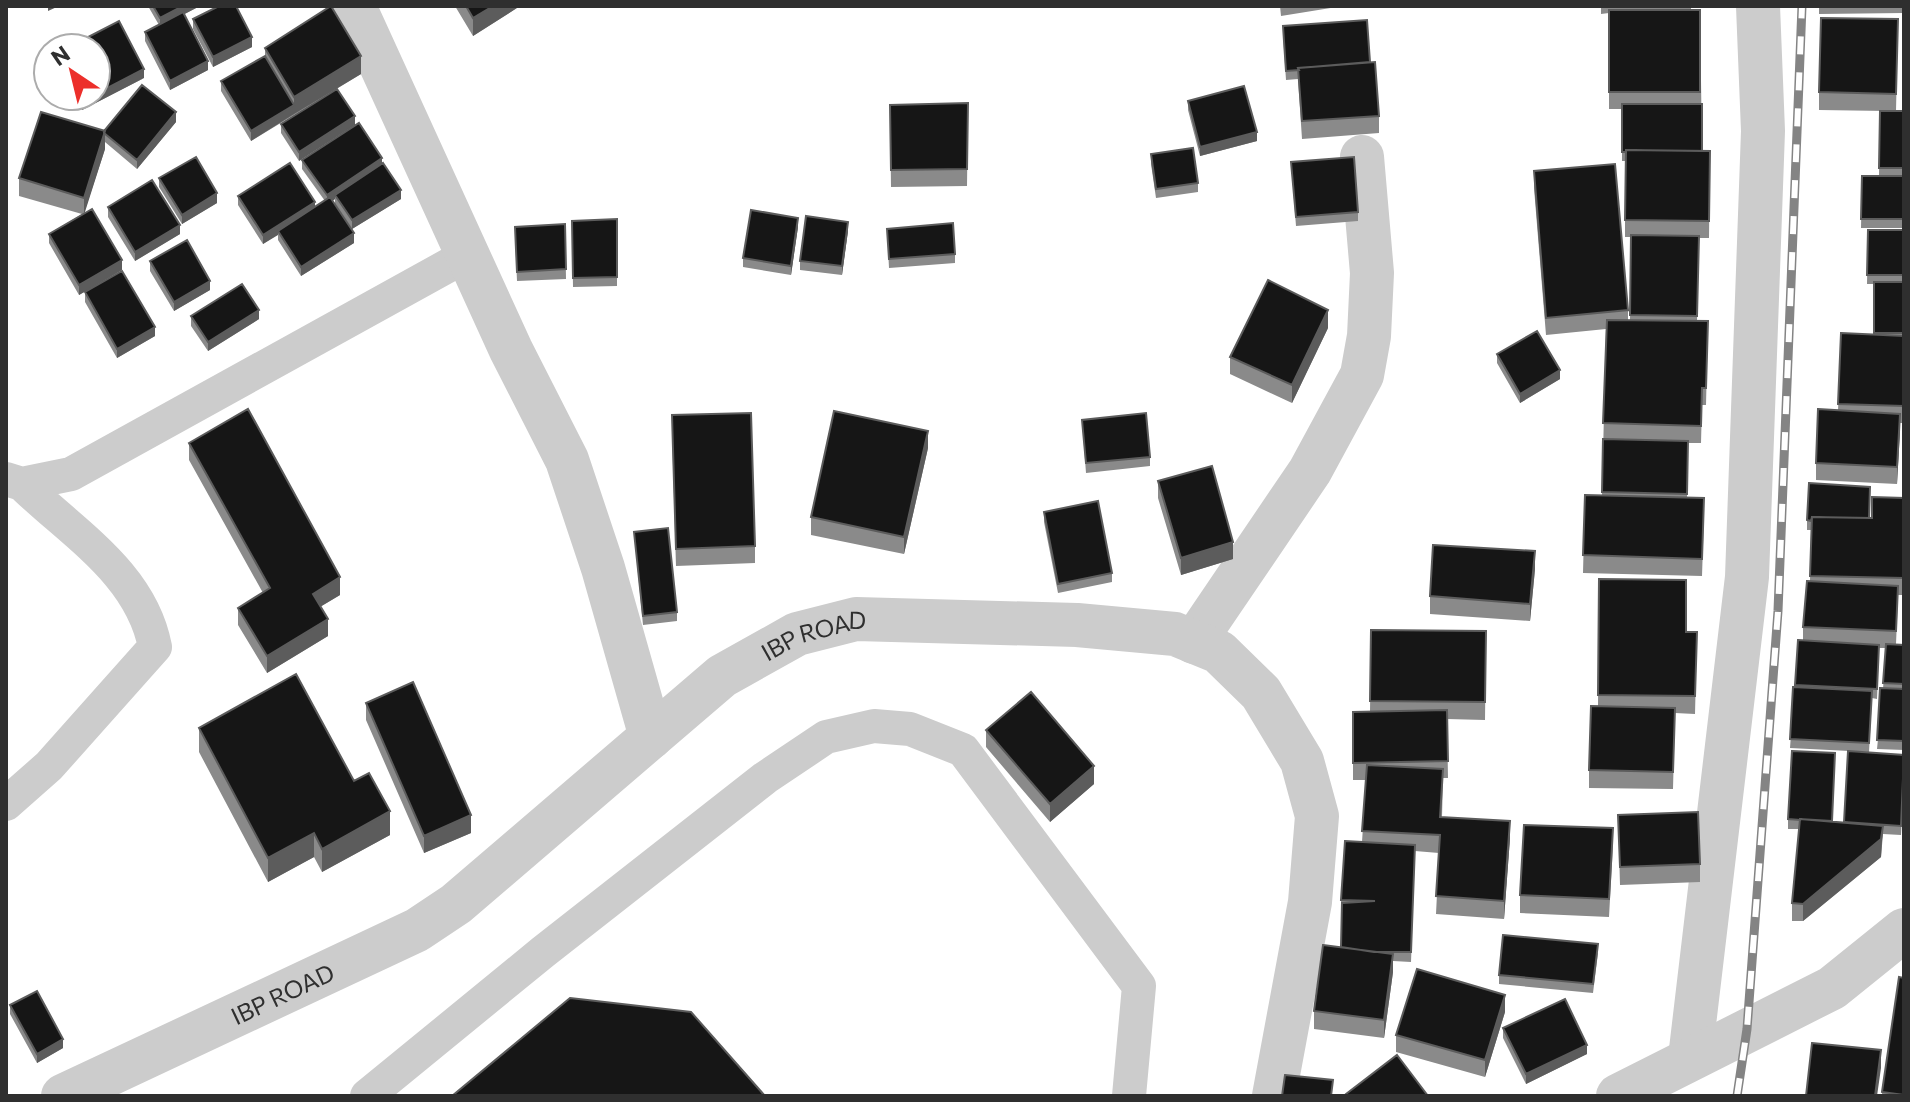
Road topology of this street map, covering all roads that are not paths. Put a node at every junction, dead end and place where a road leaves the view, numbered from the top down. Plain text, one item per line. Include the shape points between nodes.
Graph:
1 (354, 6) edge
2 (1758, 6) edge
3 (1362, 157) dead end
4 (469, 254) junction
5 (14, 481) edge
6 (1194, 642) junction
7 (651, 737) junction
8 (6, 804) edge
9 (1904, 930) edge
10 (1690, 1058) junction
11 (85, 1092) edge
12 (367, 1096) edge
13 (1129, 1096) edge
14 (1274, 1096) edge
15 (1618, 1096) edge

1 - 4 street
2 - 10 street via 1763,131 1747,577
3 - 6 street via 1372,273 1362,375 1310,471
4 - 5 lane via 71,474
4 - 7 street via 567,460
5 - 8 lane via 127,582 150,618 155,647 49,766
6 - 7 street, IBP ROAD via 1175,634 1077,625 856,619 797,634 722,676
6 - 14 street, IBP ROAD via 1219,652 1261,693 1302,761 1317,816 1310,902
7 - 11 street, IBP ROAD via 456,904 417,930
9 - 10 street via 1832,988
10 - 15 street
12 - 13 lane via 765,778 826,737 874,726 910,729 963,750 1139,986

